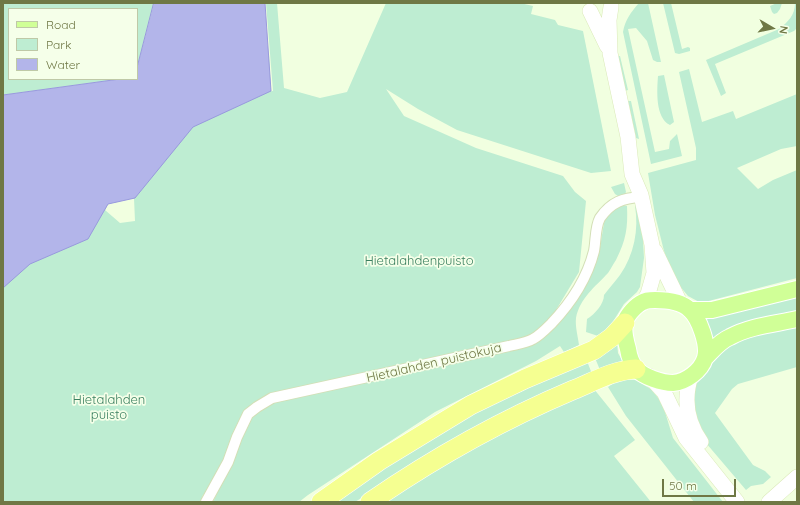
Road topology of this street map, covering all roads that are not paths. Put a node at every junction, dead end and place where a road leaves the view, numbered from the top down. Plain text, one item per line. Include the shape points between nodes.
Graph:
1 (612, 5) edge
2 (584, 7) edge
3 (610, 52) junction
4 (641, 196) junction
5 (652, 246) junction
6 (797, 289) edge
7 (644, 301) junction
8 (686, 307) junction
9 (797, 319) edge
10 (625, 323) junction
11 (706, 357) junction
12 (635, 372) junction
13 (691, 376) junction
14 (797, 477) edge
15 (206, 502) edge
16 (321, 502) edge
17 (370, 502) edge
18 (737, 502) edge
19 (746, 502) edge
20 (769, 502) edge

1 - 2 street via 597,13
1 - 3 street via 609,20
2 - 3 street
3 - 4 street via 628,137 632,174
4 - 5 street
4 - 15 street, Hietalahden puistokuja via 618,201 600,220 587,272 577,291 563,312 533,339 272,398 248,414 228,462
5 - 7 street via 654,273
5 - 8 street
6 - 8 main road via 712,310
7 - 8 main road via 667,300
7 - 10 main road via 628,316
8 - 11 main road via 698,320 703,332
9 - 11 main road via 728,337
10 - 12 main road via 625,340
10 - 16 highway via 603,344 471,405 379,460
11 - 13 main road
12 - 13 main road via 674,383
12 - 17 highway via 586,384 545,402 460,446
12 - 18 street via 664,392 686,438
13 - 19 street via 686,402 691,425
14 - 20 street

